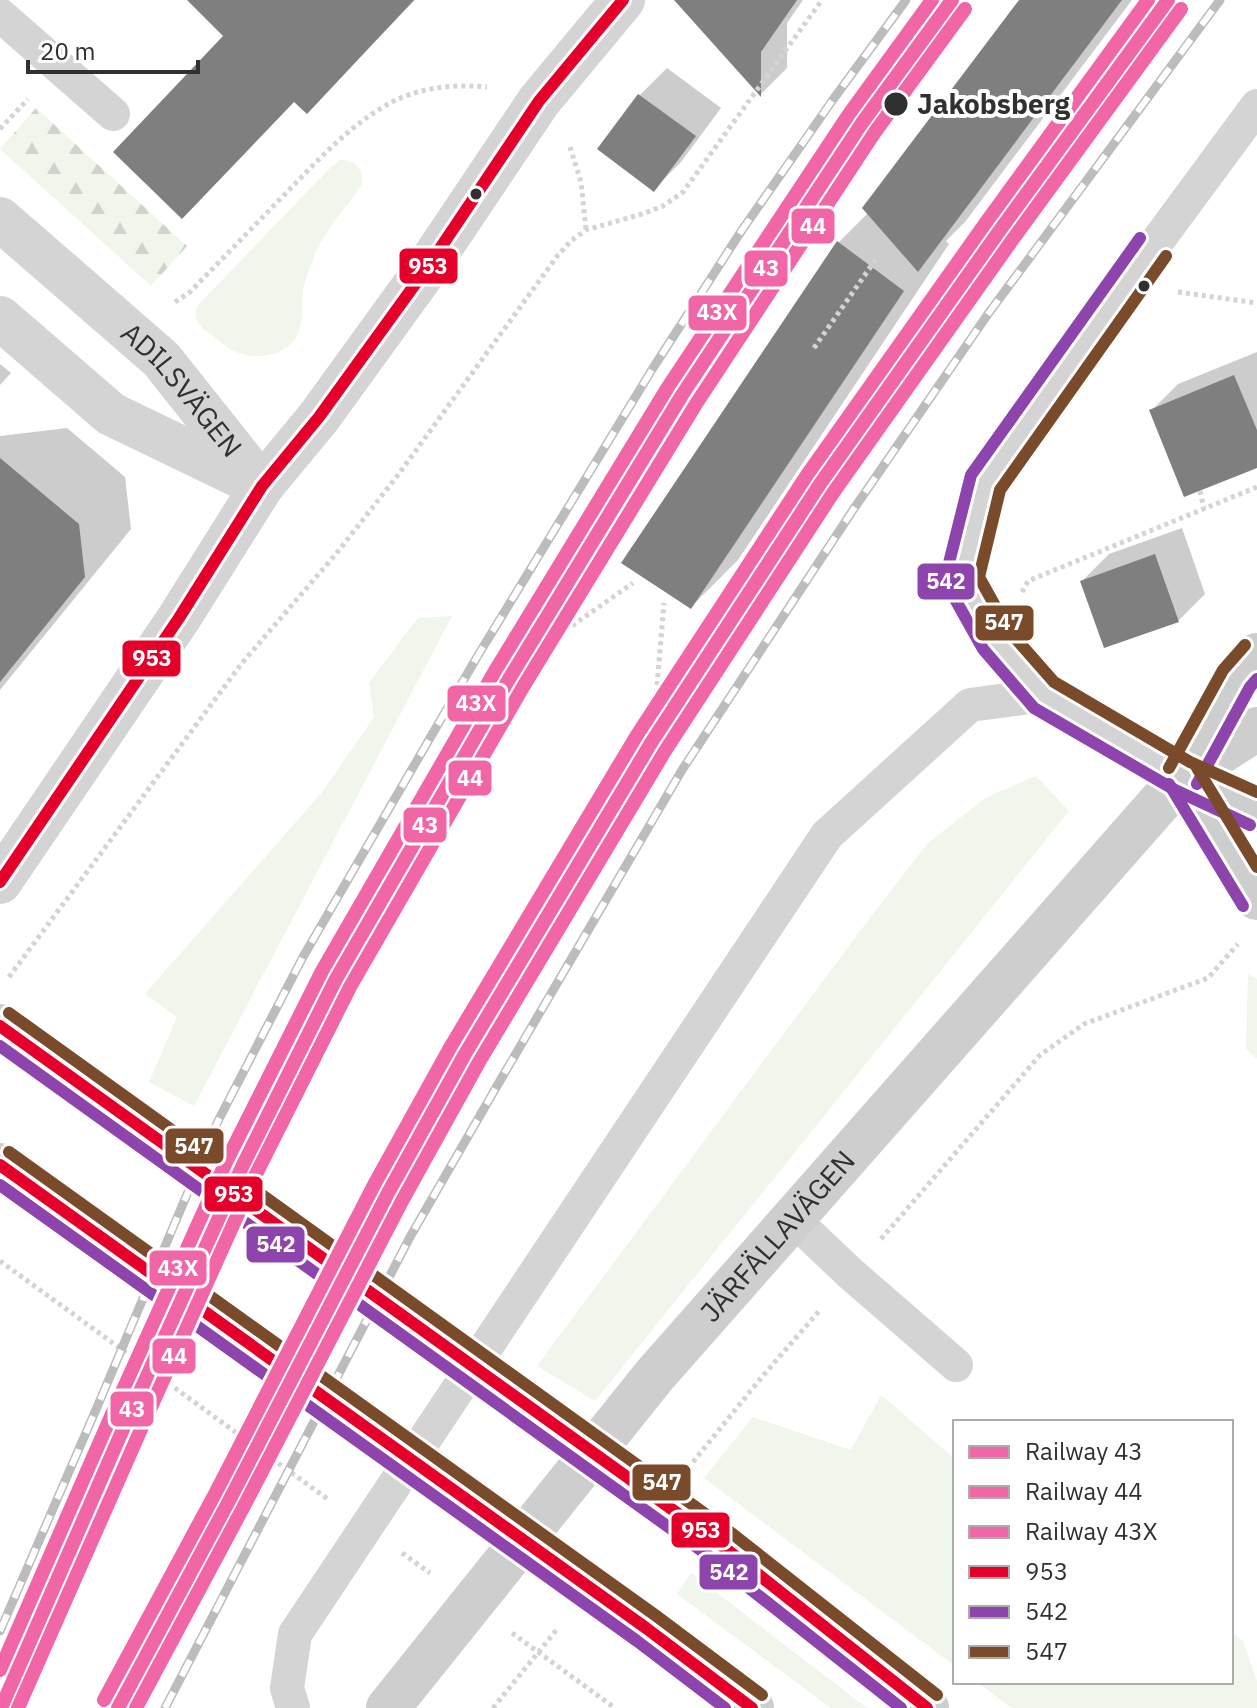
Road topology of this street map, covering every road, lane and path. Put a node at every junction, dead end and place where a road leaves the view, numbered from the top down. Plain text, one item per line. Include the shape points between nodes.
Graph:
1 (623, 0) edge
2 (822, 0) edge
3 (0, 15) edge
4 (539, 101) junction
5 (1257, 106) edge
6 (113, 114) dead end
7 (0, 219) edge
8 (586, 230) junction
9 (876, 259) dead end
10 (1126, 285) junction
11 (1257, 303) edge
12 (171, 304) dead end
13 (0, 318) edge
14 (814, 348) dead end
15 (262, 486) junction
16 (1257, 487) edge
17 (1200, 491) dead end
18 (1204, 510) junction
19 (633, 583) dead end
20 (1021, 594) dead end
21 (664, 603) dead end
22 (546, 644) dead end
23 (1257, 655) edge
24 (1044, 695) junction
25 (655, 709) dead end
26 (1257, 729) edge
27 (1183, 776) junction
28 (1257, 810) edge
29 (0, 882) edge
30 (1257, 898) edge
31 (8, 978) dead end
32 (0, 1026) edge
33 (0, 1165) edge
34 (792, 1218) junction
35 (0, 1261) edge
36 (956, 1365) dead end
37 (336, 1505) dead end
38 (401, 1552) dead end
39 (440, 1580) dead end
40 (504, 1627) dead end
41 (293, 1708) edge
42 (388, 1708) edge
43 (615, 1708) edge
44 (752, 1708) edge
45 (927, 1708) edge

1 - 4 street
2 - 8 path via 683,192 663,206
3 - 6 lane
4 - 8 path via 573,152
4 - 12 path via 505,88 463,85 393,101 362,120 190,292
4 - 15 street via 429,265
5 - 10 lane
7 - 15 street, ADILSVÄGEN via 161,359
8 - 31 path via 558,255 398,475 242,663
9 - 14 path
10 - 11 path
10 - 24 lane via 985,483 962,579 996,640
13 - 15 street, ADILSVÄGEN via 111,414
15 - 29 street
16 - 18 path
17 - 18 path
18 - 20 path via 1028,581
19 - 22 path
21 - 25 path
23 - 27 main road, JÄRFÄLLAVÄGEN via 1237,678
24 - 27 lane
24 - 41 lane via 970,705 827,835 295,1634 287,1688
26 - 27 main road, JÄRFÄLLAVÄGEN
27 - 28 main road
27 - 30 main road
27 - 34 main road, JÄRFÄLLAVÄGEN
32 - 45 main road via 716,1541
33 - 44 main road
34 - 36 lane
34 - 42 main road, JÄRFÄLLAVÄGEN via 654,1376
35 - 37 path
38 - 39 path
40 - 43 path

